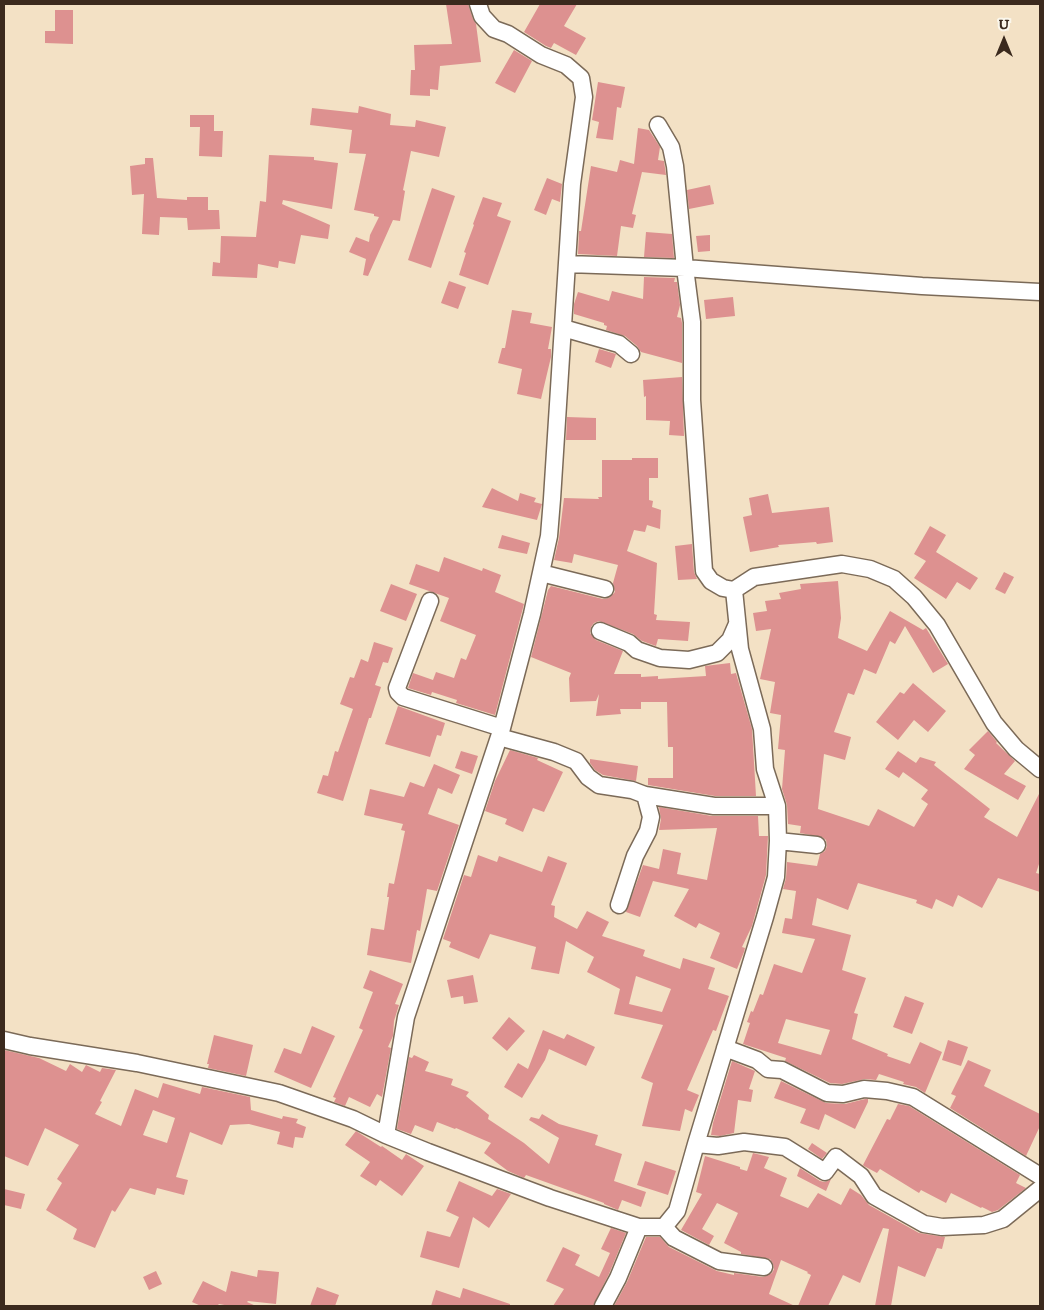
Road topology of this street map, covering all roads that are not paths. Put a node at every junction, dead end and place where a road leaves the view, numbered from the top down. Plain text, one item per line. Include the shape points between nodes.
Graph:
1 (478, 4) edge
2 (658, 125) dead end
3 (567, 264) junction
4 (685, 268) junction
5 (1040, 292) edge
6 (564, 328) junction
7 (631, 354) dead end
8 (541, 573) junction
9 (605, 589) dead end
10 (734, 590) junction
11 (430, 601) dead end
12 (737, 617) junction
13 (600, 631) dead end
14 (501, 732) junction
15 (1040, 769) edge
16 (645, 795) junction
17 (777, 806) junction
18 (778, 841) junction
19 (817, 845) dead end
20 (619, 905) dead end
21 (4, 1040) edge
22 (725, 1048) junction
23 (386, 1135) junction
24 (696, 1144) junction
25 (1040, 1176) edge
26 (1040, 1189) edge
27 (639, 1227) junction
28 (664, 1227) junction
29 (764, 1267) dead end
30 (604, 1306) edge

1 - 3 street via 482,16 494,29 566,65 581,78 584,97 572,184
2 - 4 street via 671,147
3 - 4 street
3 - 6 street
4 - 5 street
4 - 10 street via 692,322 692,400 704,571 711,581
6 - 7 street via 619,344
6 - 8 street via 550,526
8 - 9 street
8 - 14 street
10 - 12 street
10 - 15 street via 754,577 842,564 870,569 894,580 914,597 937,625 994,723 1016,749
11 - 14 street via 398,692 402,697
12 - 13 street via 730,640 717,653 689,660 660,658
12 - 17 street via 740,649 762,729 765,769
14 - 16 street via 576,761 599,785
14 - 23 street via 406,1017
16 - 17 street via 714,806
16 - 20 street via 651,817 648,831 635,856
17 - 18 street
18 - 19 street
18 - 22 street via 776,877
21 - 23 street via 200,1075 280,1093 353,1119
22 - 24 street
22 - 25 street via 757,1060 768,1069 782,1070 827,1093 843,1094 864,1089 913,1097
23 - 27 street via 540,1195
24 - 26 street via 718,1146 744,1142 785,1148 825,1172 836,1157 861,1176 874,1196 924,1224 942,1227 984,1225 1003,1219
24 - 28 street via 677,1211
27 - 28 street
27 - 30 street
28 - 29 street via 674,1238 719,1261

